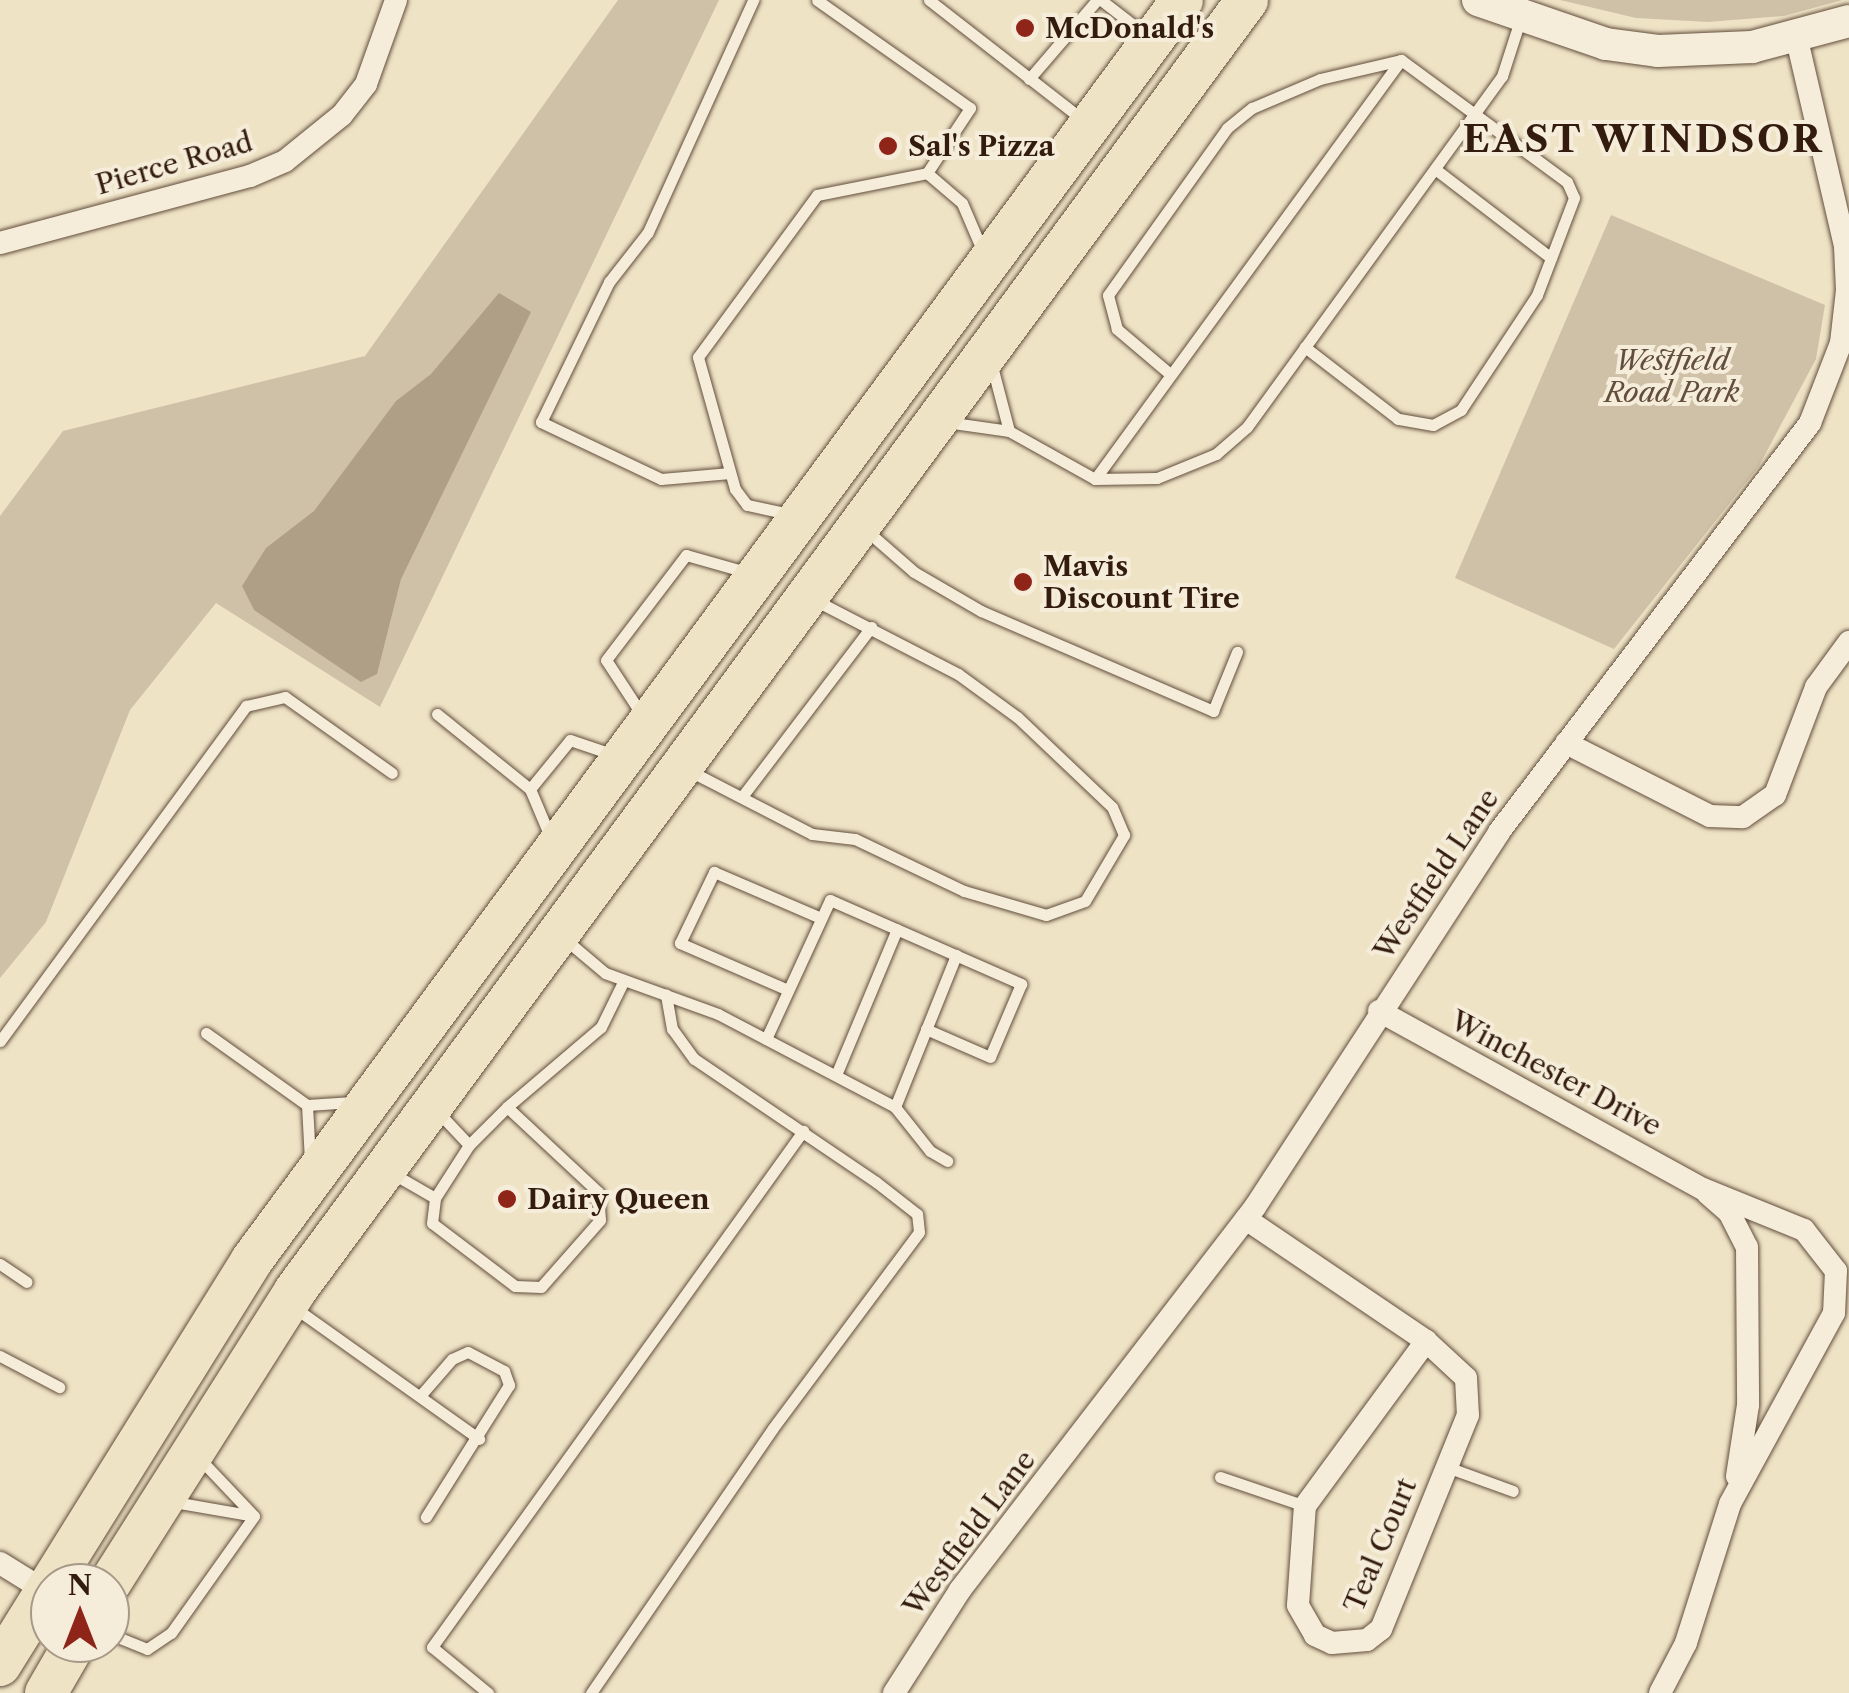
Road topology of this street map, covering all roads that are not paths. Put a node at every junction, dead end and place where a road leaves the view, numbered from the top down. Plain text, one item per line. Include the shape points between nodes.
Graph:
1 (396, 0) edge
2 (754, 0) edge
3 (816, 0) edge
4 (929, 0) edge
5 (1099, 0) edge
6 (1182, 0) edge
7 (1247, 0) edge
8 (1509, 6) edge
9 (1849, 21) edge
10 (1796, 36) junction
11 (1152, 40) junction
12 (1402, 60) junction
13 (1028, 80) junction
14 (1476, 112) junction
15 (1090, 125) junction
16 (1435, 168) junction
17 (927, 172) junction
18 (0, 243) edge
19 (1551, 258) junction
20 (986, 268) junction
21 (1845, 343) edge
22 (1305, 347) junction
23 (988, 351) junction
24 (1170, 374) junction
25 (937, 421) junction
26 (1009, 432) junction
27 (730, 473) junction
28 (1095, 479) junction
29 (803, 515) junction
30 (860, 524) junction
31 (758, 576) junction
32 (808, 596) junction
33 (871, 627) junction
34 (1849, 642) edge
35 (1237, 652) dead end
36 (437, 714) dead end
37 (648, 724) junction
38 (1566, 743) junction
39 (622, 758) junction
40 (682, 767) junction
41 (392, 772) dead end
42 (530, 789) junction
43 (744, 794) junction
44 (555, 849) junction
45 (538, 917) junction
46 (821, 918) junction
47 (897, 929) junction
48 (956, 955) junction
49 (624, 980) junction
50 (788, 990) junction
51 (666, 995) junction
52 (1379, 1011) junction
53 (926, 1030) junction
54 (206, 1033) dead end
55 (766, 1039) junction
56 (0, 1042) edge
57 (836, 1075) junction
58 (369, 1101) junction
59 (307, 1105) junction
60 (433, 1106) junction
61 (506, 1107) junction
62 (895, 1107) junction
63 (803, 1131) junction
64 (469, 1146) junction
65 (947, 1162) dead end
66 (386, 1170) junction
67 (311, 1180) junction
68 (1703, 1189) junction
69 (435, 1198) junction
70 (1246, 1219) junction
71 (0, 1264) edge
72 (27, 1282) dead end
73 (288, 1302) junction
74 (1426, 1341) junction
75 (0, 1356) edge
76 (59, 1388) dead end
77 (420, 1396) junction
78 (480, 1439) junction
79 (192, 1451) junction
80 (1447, 1466) junction
81 (1220, 1477) dead end
82 (1513, 1491) dead end
83 (162, 1499) junction
84 (1730, 1504) junction
85 (1305, 1506) junction
86 (254, 1516) junction
87 (426, 1517) dead end
88 (0, 1562) edge
89 (64, 1563) edge
90 (122, 1563) edge
91 (30, 1581) edge
92 (30, 1618) edge
93 (130, 1642) edge
94 (63, 1663) edge
95 (0, 1665) edge
96 (46, 1693) edge
97 (488, 1693) edge
98 (591, 1693) edge
99 (894, 1693) edge
100 (1660, 1693) edge

1 - 18 street, Pierce Road via 366,84 342,115 285,160 250,176
2 - 27 lane via 648,232 608,282 541,422 661,479
3 - 17 lane via 970,108
4 - 13 lane
5 - 11 lane
5 - 13 lane
6 - 11 highway
7 - 23 highway
8 - 10 street via 1606,44 1658,50 1712,51
8 - 14 lane via 1502,76
9 - 10 street
10 - 21 street, Westfield Lane via 1845,246
11 - 15 highway
12 - 14 lane
12 - 24 lane
12 - 24 lane via 1320,79 1252,108 1227,128 1108,295 1117,329
13 - 15 lane
14 - 16 lane
14 - 19 lane via 1568,182 1574,198
15 - 20 highway
16 - 19 lane
16 - 22 lane
17 - 20 lane via 973,219
17 - 27 lane via 817,195 698,357
19 - 22 lane via 1501,356 1461,410 1434,425 1398,420
20 - 29 highway
21 - 38 street, Westfield Lane via 1800,438
22 - 28 lane via 1247,428 1216,454 1157,478
23 - 25 highway
23 - 26 lane
24 - 28 lane
25 - 26 lane
25 - 30 highway
26 - 28 lane
27 - 29 lane via 747,505
29 - 31 highway
30 - 32 highway
30 - 35 lane via 914,572 980,611 1213,711
31 - 37 highway
31 - 37 lane via 686,556 606,660
32 - 33 lane
32 - 40 highway
33 - 43 lane
33 - 43 lane via 958,674 1018,717 1112,808 1124,835 1086,900 1046,915 964,890 854,839 812,834
34 - 38 street via 1816,687 1775,795 1743,817 1710,816
36 - 42 lane
37 - 39 highway
38 - 52 street, Westfield Lane
39 - 42 lane via 570,740
39 - 44 highway
40 - 43 lane
40 - 45 highway
41 - 56 lane via 285,697 246,706
42 - 44 lane
44 - 45 highway
45 - 49 lane via 605,973
45 - 58 highway
45 - 60 highway
46 - 47 lane via 830,900
46 - 50 lane
46 - 50 lane via 714,872 680,943
47 - 48 lane
47 - 57 lane
48 - 53 lane
48 - 53 lane via 1021,984 990,1057
49 - 51 lane
49 - 61 lane via 601,1026
50 - 55 lane
51 - 55 lane
51 - 63 lane via 672,1028 694,1059
52 - 68 street, Winchester Drive
52 - 70 street, Westfield Lane
53 - 62 lane
54 - 59 lane
55 - 57 lane
57 - 62 lane
58 - 59 lane
58 - 67 highway
59 - 67 lane
60 - 64 lane
60 - 66 highway
61 - 64 lane
61 - 69 lane via 598,1192 600,1220 582,1248 541,1287 516,1286 432,1223
62 - 65 lane
63 - 97 lane via 443,1627 432,1647
63 - 98 lane via 917,1214 920,1232 773,1428
64 - 69 lane
66 - 69 lane
66 - 73 highway
67 - 89 highway via 194,1348
68 - 84 street, Winchester Drive via 1729,1212 1747,1247 1748,1406
68 - 84 street, Winchester Drive via 1744,1200 1815,1237 1836,1271 1838,1292 1834,1313
70 - 74 street, Teal Court
70 - 99 street, Westfield Lane via 960,1590
71 - 72 lane
73 - 77 lane
73 - 79 highway
74 - 80 street, Teal Court via 1456,1362 1470,1396
74 - 85 street
75 - 76 lane
77 - 78 lane
77 - 78 lane via 452,1359 468,1352 492,1362 509,1385
78 - 87 lane
79 - 83 highway
79 - 86 lane
80 - 82 lane
80 - 85 street, Teal Court via 1381,1630 1367,1640 1332,1644 1304,1622 1298,1604
81 - 85 lane
83 - 86 lane
83 - 90 highway
84 - 100 street, Winchester Drive via 1686,1643
86 - 93 lane via 186,1615 147,1649
88 - 91 street
92 - 95 highway
94 - 96 highway

